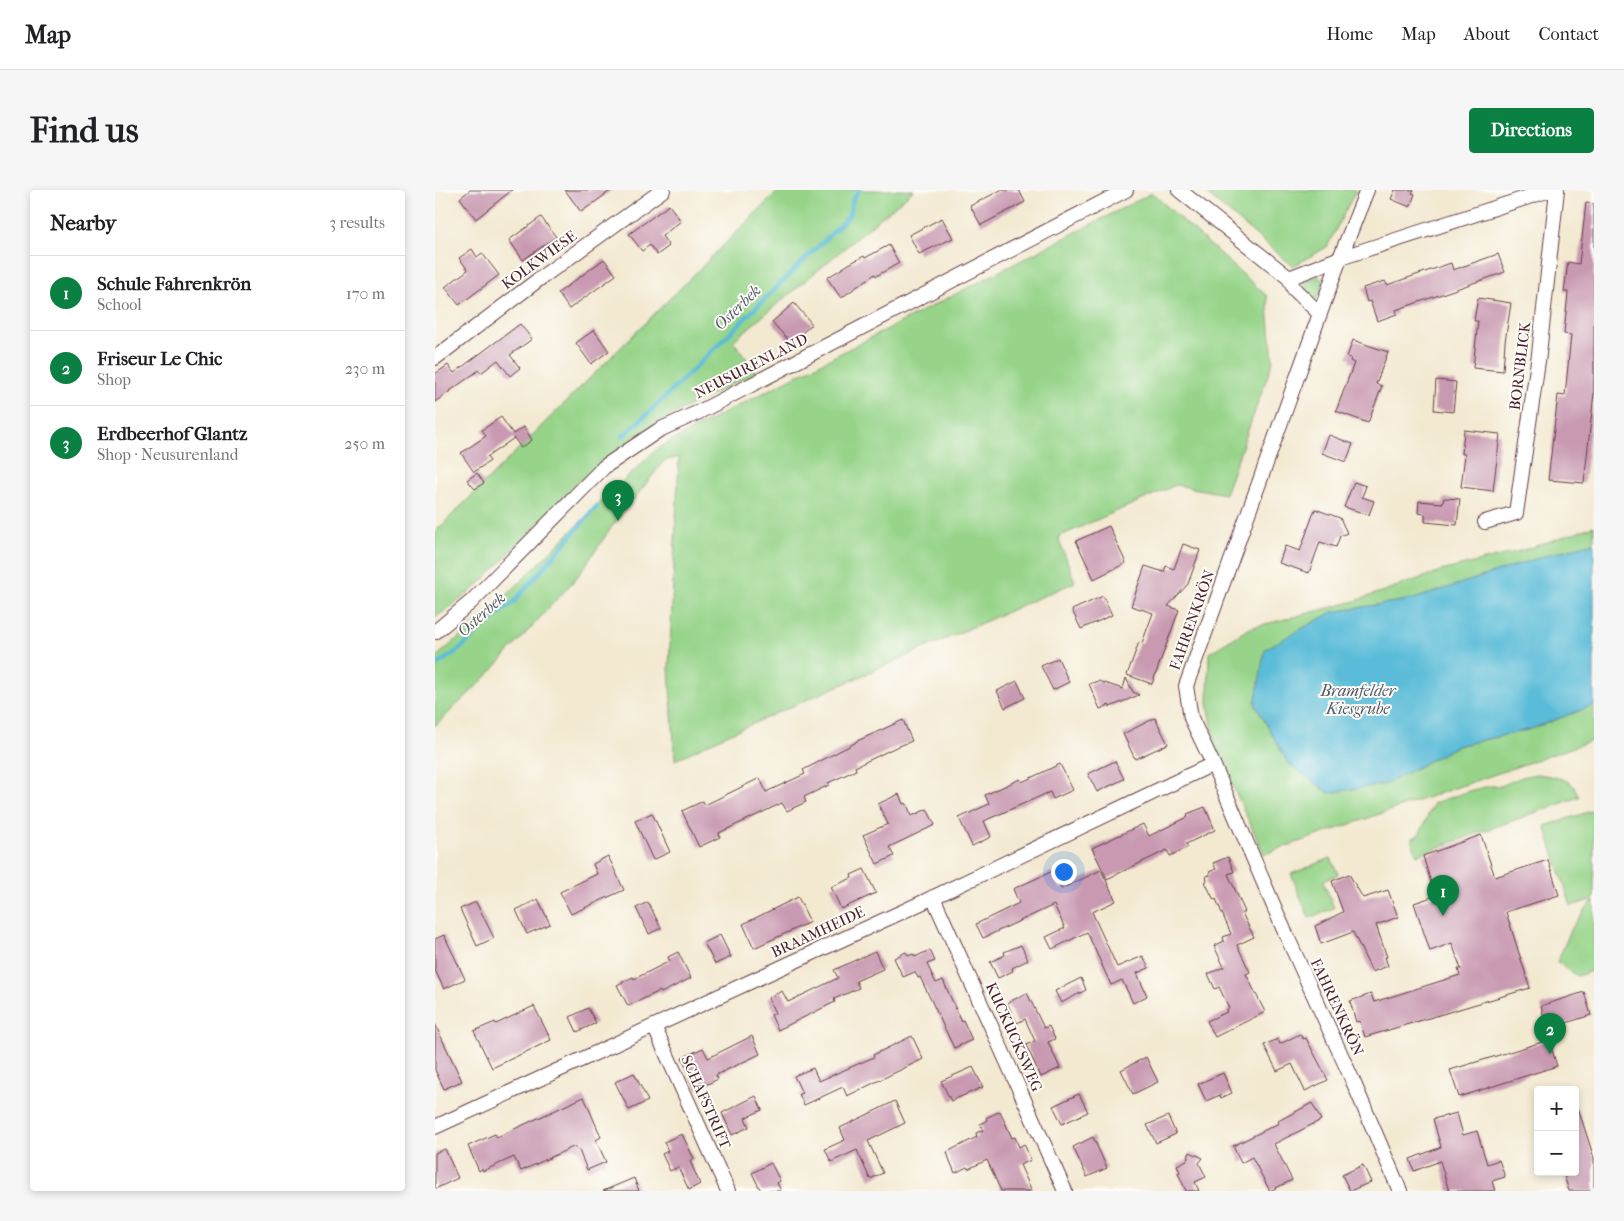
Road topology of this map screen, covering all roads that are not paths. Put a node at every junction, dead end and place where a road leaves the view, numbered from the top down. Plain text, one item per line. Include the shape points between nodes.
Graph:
1 (663, 190) edge
2 (1126, 190) edge
3 (1179, 190) edge
4 (1367, 190) edge
5 (1550, 190) edge
6 (1557, 190) edge
7 (1340, 258) junction
8 (1289, 278) junction
9 (1320, 314) junction
10 (435, 358) edge
11 (1485, 522) dead end
12 (435, 632) edge
13 (1213, 764) junction
14 (933, 897) junction
15 (654, 1026) junction
16 (435, 1128) edge
17 (728, 1191) edge
18 (1065, 1191) edge
19 (1400, 1191) edge

1 - 10 street, KOLKWIESE
2 - 12 street, NEUSURENLAND via 659,430 604,467 477,596
3 - 8 street
4 - 7 street, FAHRENKRÖN
5 - 7 street
6 - 11 street, BORNBLICK via 1539,354 1516,513
7 - 8 street
7 - 9 street, FAHRENKRÖN
8 - 9 street via 1294,289
9 - 13 street, FAHRENKRÖN via 1186,686 1191,718
13 - 14 street, BRAAMHEIDE
13 - 19 street, FAHRENKRÖN
14 - 15 street, BRAAMHEIDE
14 - 18 street, KUCKUCKSWEG
15 - 16 street, BRAAMHEIDE
15 - 17 street, SCHAFSTRIFT

